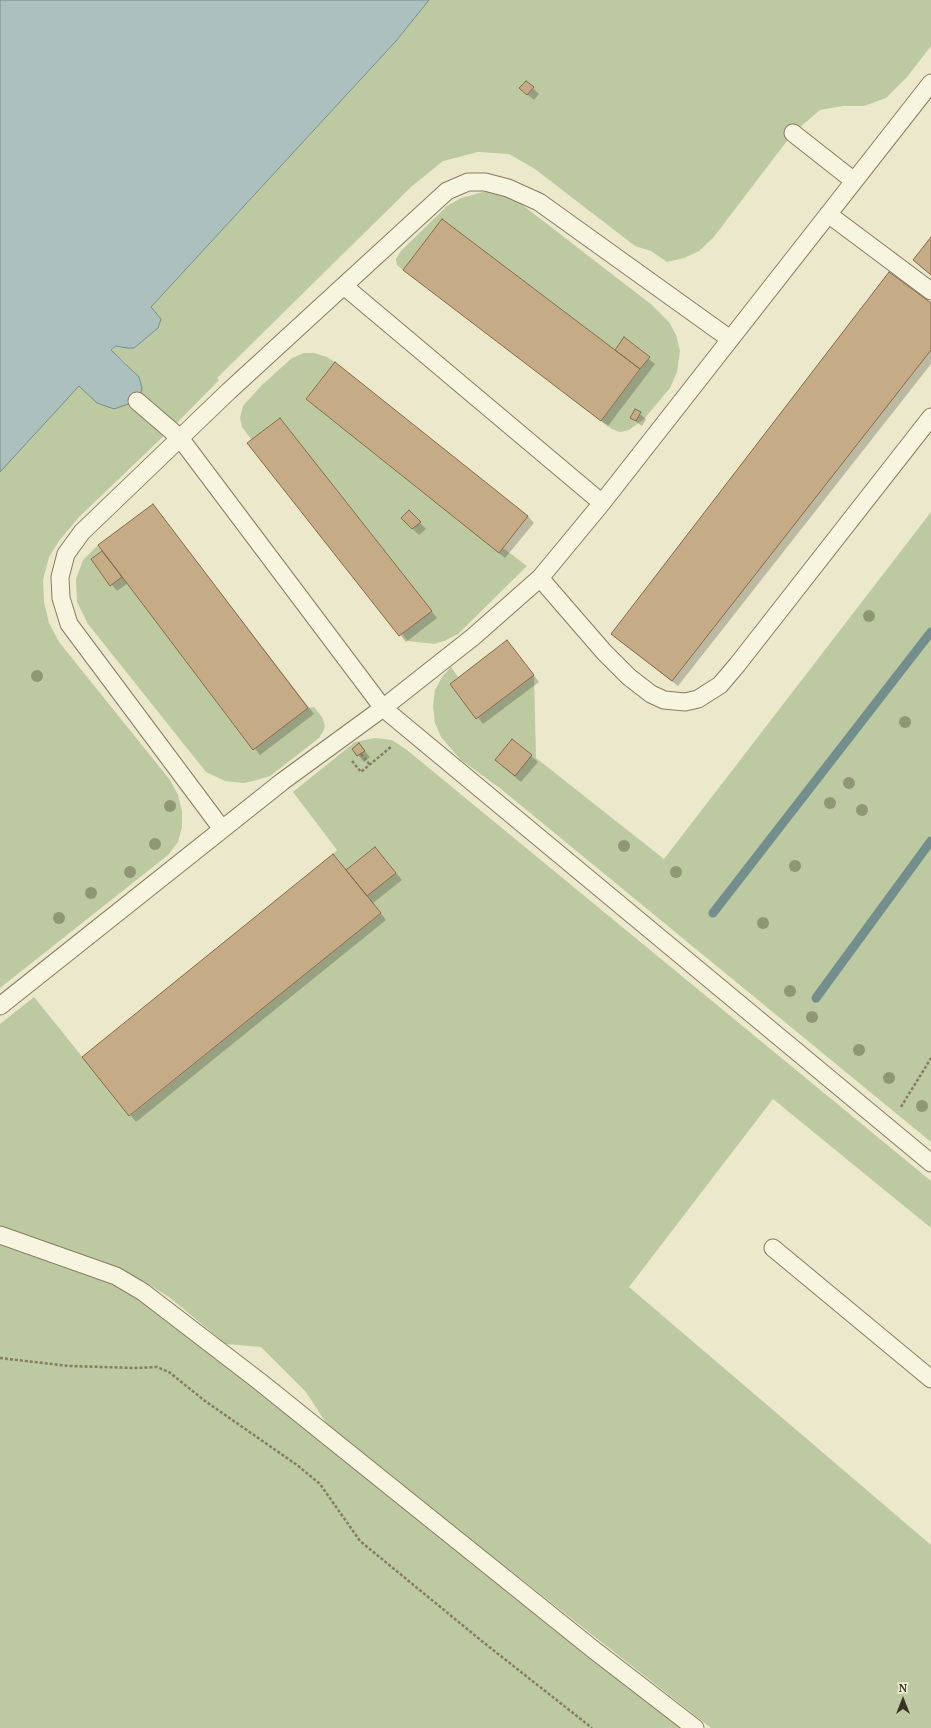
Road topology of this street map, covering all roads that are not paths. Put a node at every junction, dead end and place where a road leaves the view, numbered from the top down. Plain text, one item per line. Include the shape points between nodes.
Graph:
1 (931, 83) edge
2 (793, 133) dead end
3 (854, 181) junction
4 (828, 214) junction
5 (344, 286) junction
6 (931, 291) edge
7 (730, 339) junction
8 (137, 401) dead end
9 (931, 416) edge
10 (180, 438) junction
11 (602, 503) junction
12 (540, 578) junction
13 (383, 708) junction
14 (222, 830) junction
15 (0, 1006) edge
16 (931, 1163) edge
17 (0, 1235) edge
18 (773, 1248) dead end
19 (931, 1379) edge
20 (695, 1728) edge

1 - 3 lane
2 - 3 lane
3 - 4 lane
4 - 6 lane
4 - 7 lane
5 - 7 lane via 447,191 468,182 485,182 508,188 539,202
5 - 10 lane
5 - 11 lane
7 - 11 lane
8 - 10 lane
9 - 12 lane via 737,665 720,684 698,699 675,702 651,694 604,652
10 - 13 lane
10 - 14 lane via 82,532 66,554 60,577 61,598 69,624
11 - 12 lane
12 - 13 lane via 473,637
13 - 14 lane via 283,781
13 - 16 lane
14 - 15 lane
17 - 20 lane via 116,1276 143,1292 259,1381
18 - 19 lane

